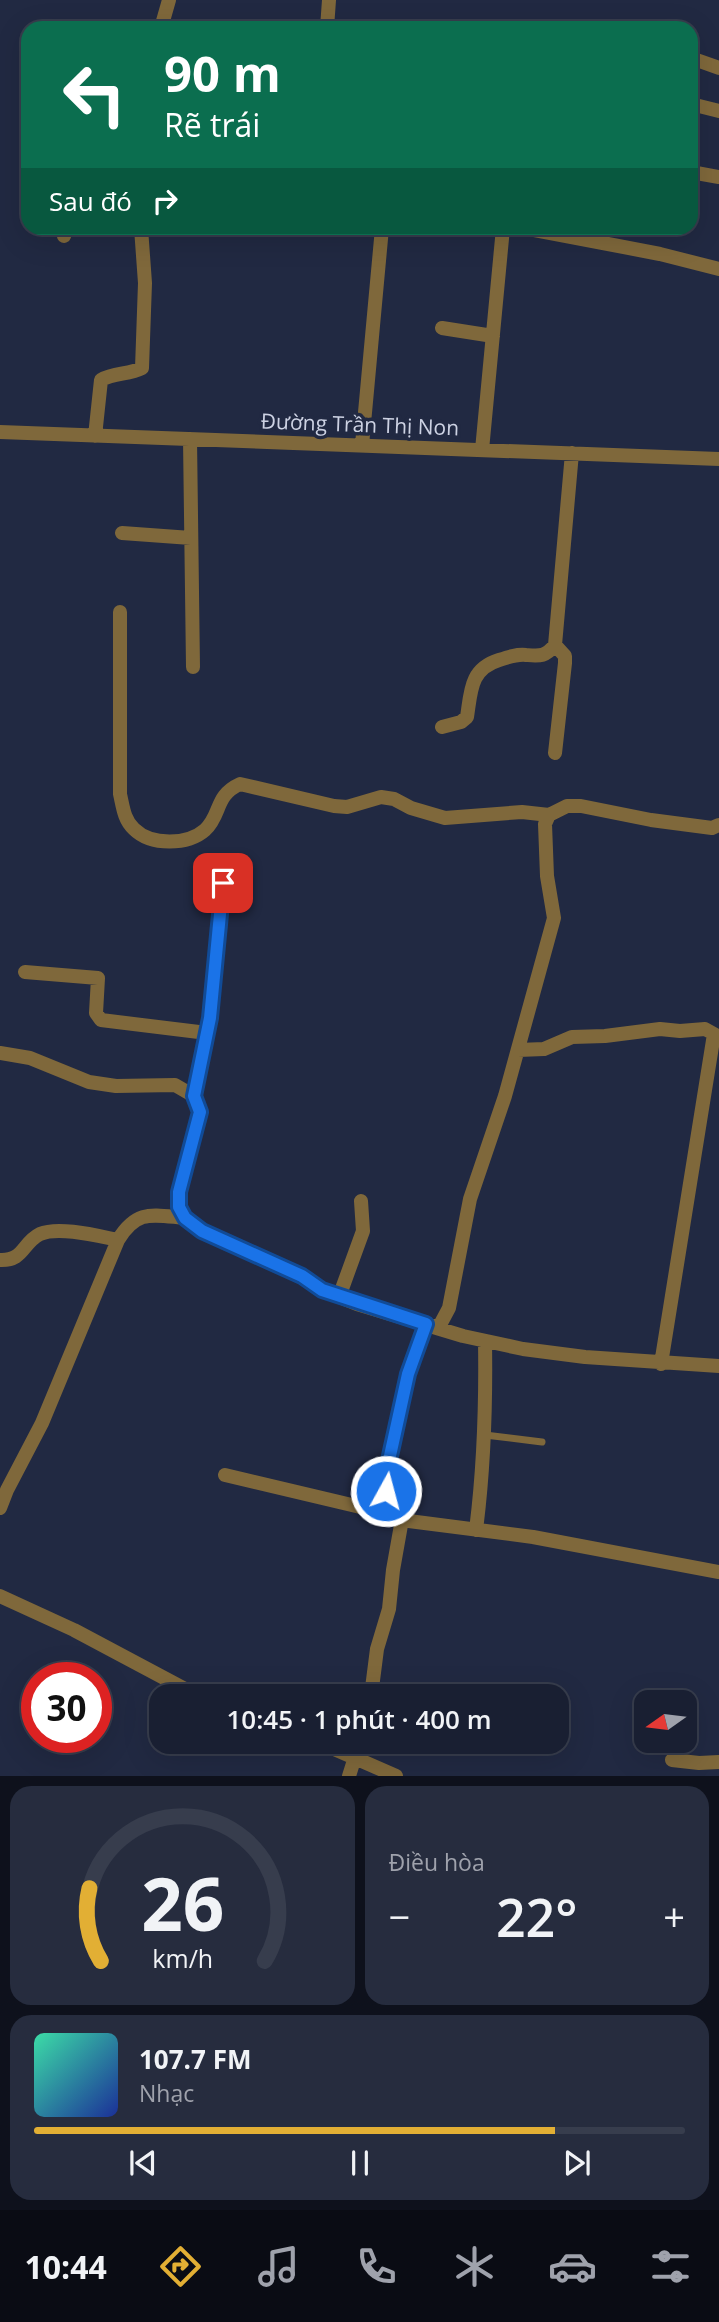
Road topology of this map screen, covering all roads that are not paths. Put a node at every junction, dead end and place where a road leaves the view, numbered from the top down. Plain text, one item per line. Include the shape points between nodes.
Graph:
1 (169, 0) edge
2 (329, 0) edge
3 (163, 21) edge
4 (328, 21) edge
5 (698, 60) edge
6 (719, 68) edge
7 (698, 106) edge
8 (719, 111) edge
9 (698, 173) edge
10 (719, 177) edge
11 (142, 235) edge
12 (381, 235) edge
13 (502, 235) edge
14 (561, 235) edge
15 (719, 269) edge
16 (442, 328) dead end
17 (493, 336) junction
18 (0, 432) edge
19 (95, 436) junction
20 (190, 439) junction
21 (362, 445) junction
22 (482, 450) junction
23 (572, 453) junction
24 (719, 459) edge
25 (122, 533) dead end
26 (191, 538) junction
27 (120, 612) dead end
28 (555, 645) junction
29 (193, 667) dead end
30 (442, 727) dead end
31 (555, 753) dead end
32 (549, 814) junction
33 (719, 825) edge
34 (223, 883) dead end
35 (26, 972) dead end
36 (206, 1033) junction
37 (518, 1050) junction
38 (0, 1053) edge
39 (194, 1096) junction
40 (361, 1201) dead end
41 (185, 1218) junction
42 (118, 1240) junction
43 (0, 1260) edge
44 (339, 1297) junction
45 (430, 1326) junction
46 (485, 1341) junction
47 (661, 1364) junction
48 (719, 1366) edge
49 (485, 1434) junction
50 (542, 1442) dead end
51 (225, 1475) dead end
52 (0, 1508) edge
53 (397, 1517) junction
54 (476, 1530) junction
55 (719, 1572) edge
56 (0, 1596) edge
57 (176, 1684) edge
58 (373, 1684) edge
59 (346, 1754) edge
60 (356, 1754) edge
61 (355, 1758) junction
62 (672, 1760) dead end
63 (719, 1762) edge
64 (349, 1776) edge
65 (396, 1776) edge

1 - 3 street
2 - 4 street
5 - 6 street
7 - 8 street
9 - 10 street
11 - 19 street via 142,368 101,380
12 - 21 street
13 - 17 street
14 - 15 street
16 - 17 street
17 - 22 street
18 - 19 street, Đường Trần Thị Non
19 - 20 street, Đường Trần Thị Non
20 - 21 street, Đường Trần Thị Non
20 - 26 street
21 - 22 street, Đường Trần Thị Non
22 - 23 street, Đường Trần Thị Non
23 - 24 street, Đường Trần Thị Non
23 - 28 street
25 - 26 street
26 - 29 street
27 - 32 street via 120,794 125,816 143,836 156,841 194,837 207,828 223,795 240,783 334,806 394,799 445,818
28 - 30 street via 541,657 515,655 479,671 467,717
28 - 31 street via 565,656
32 - 33 street via 581,806 651,820 712,828
32 - 37 street via 545,824 547,876 554,918
34 - 36 street
35 - 36 street via 98,978 96,1013 101,1020
36 - 39 street
37 - 45 street via 470,1199 449,1308 442,1323
37 - 47 street via 544,1049 572,1037 660,1029 705,1029 714,1034
38 - 39 street via 30,1059 89,1082 175,1086
39 - 41 street via 200,1112 179,1192
40 - 44 street via 363,1231
41 - 42 street via 146,1215 133,1220
41 - 44 street via 202,1231 287,1268
42 - 43 street via 48,1233 39,1235 15,1259
42 - 52 street via 42,1423
44 - 45 street
45 - 46 street
45 - 53 street via 408,1374 386,1474 386,1491
46 - 47 street
46 - 49 street
47 - 48 street
49 - 50 lane
49 - 54 street
51 - 53 street
53 - 54 street
53 - 58 street via 389,1609
54 - 55 street
56 - 57 street
59 - 61 street
60 - 61 street
61 - 64 street
61 - 65 street
62 - 63 street

